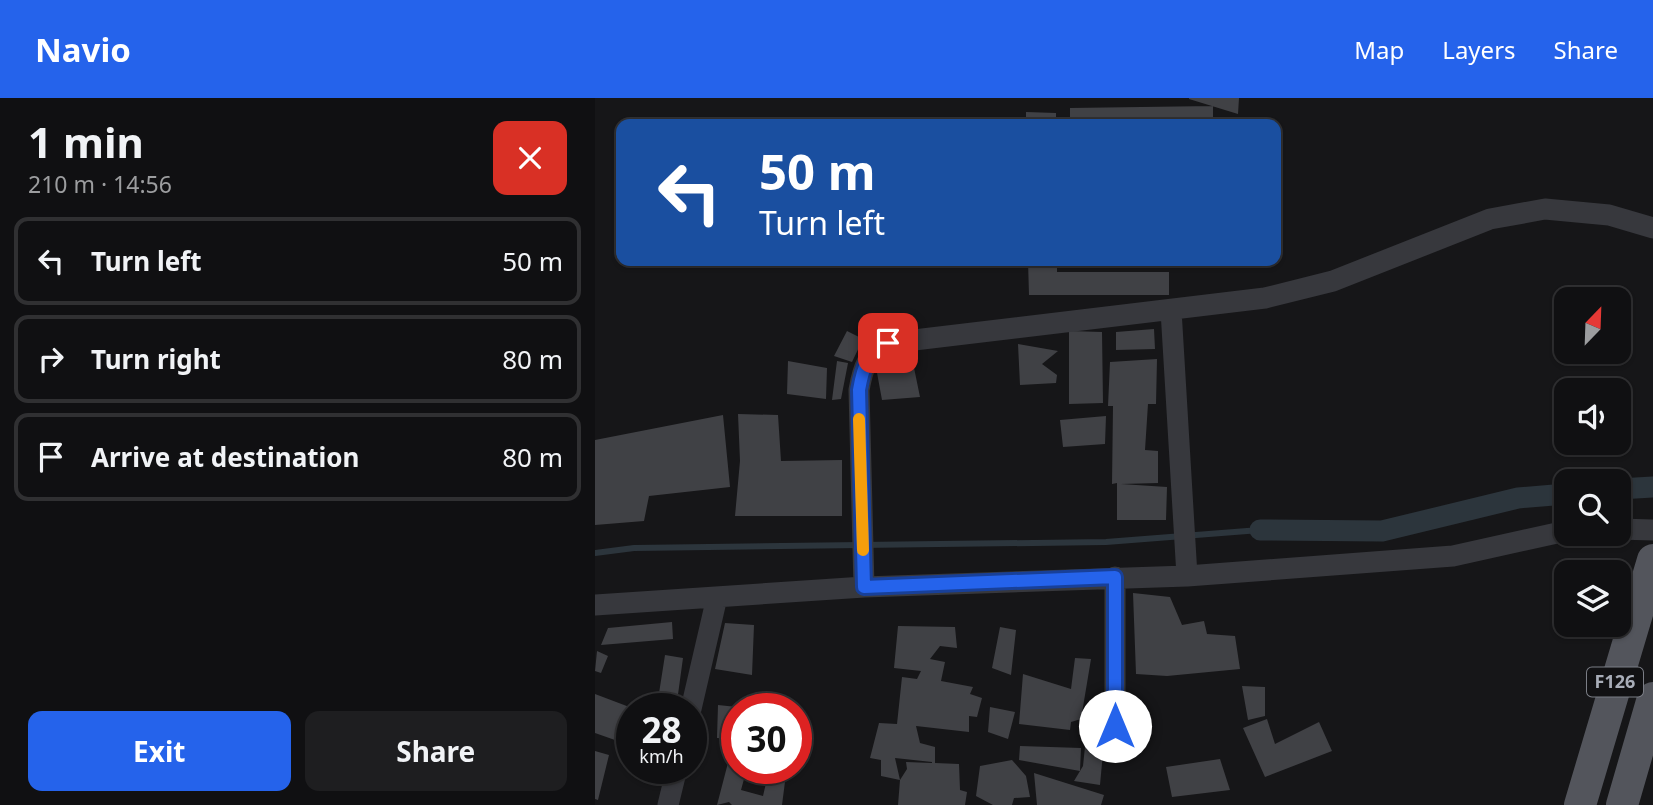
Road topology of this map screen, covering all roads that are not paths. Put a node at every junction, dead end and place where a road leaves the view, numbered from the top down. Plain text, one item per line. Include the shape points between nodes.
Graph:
1 (1653, 228) edge
2 (1171, 310) junction
3 (1631, 529) edge
4 (1653, 530) edge
5 (1554, 534) edge
6 (1653, 560) edge
7 (1187, 576) junction
8 (1115, 577) junction
9 (864, 587) junction
10 (717, 597) junction
11 (595, 605) edge
12 (695, 693) edge
13 (1653, 698) edge
14 (1115, 751) dead end
15 (673, 784) edge
16 (668, 805) edge
17 (1580, 805) edge
18 (1622, 805) edge

1 - 2 street via 1609,215 1545,209 1490,219 1333,281 1265,298
2 - 7 street
2 - 9 street via 888,343 873,351 863,368 859,390
3 - 4 street
5 - 7 street via 1453,556
6 - 17 main road, F126
7 - 8 street
8 - 9 street
8 - 14 street
9 - 10 street
10 - 11 street
10 - 12 street
13 - 18 main road, F126
15 - 16 street

